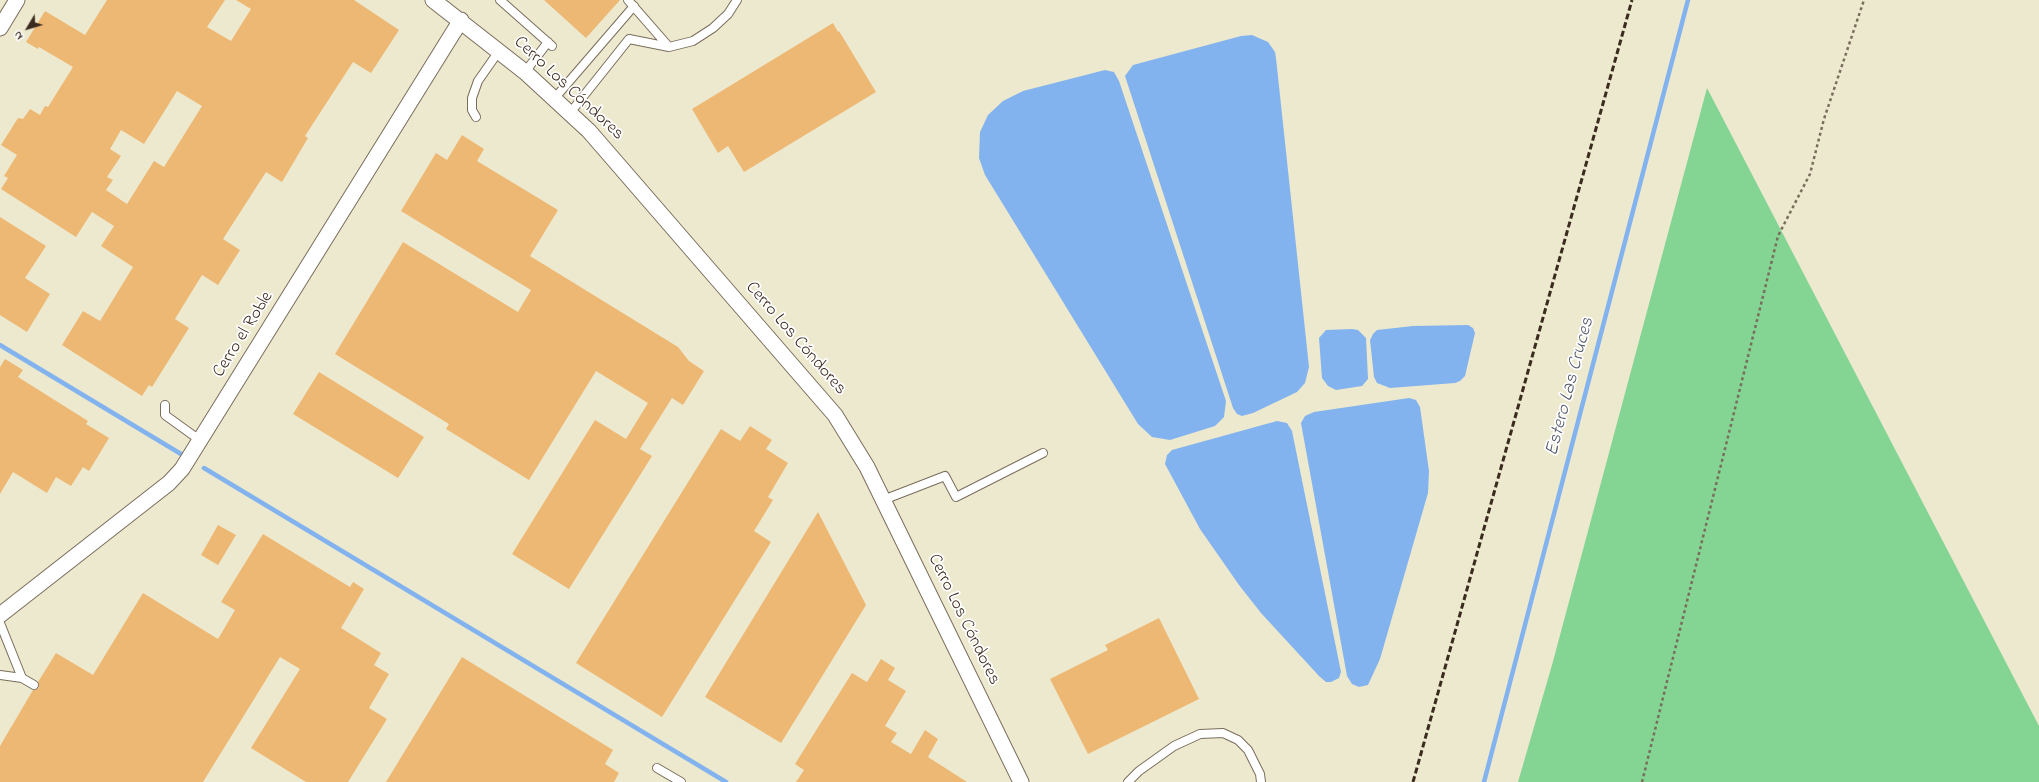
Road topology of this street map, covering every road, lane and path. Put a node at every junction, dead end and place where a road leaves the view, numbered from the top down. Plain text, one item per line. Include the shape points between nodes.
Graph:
1 (17, 0) edge
2 (433, 0) edge
3 (500, 0) edge
4 (737, 0) edge
5 (1864, 0) edge
6 (631, 3) edge
7 (461, 20) junction
8 (0, 28) edge
9 (669, 46) junction
10 (499, 51) junction
11 (525, 72) junction
12 (554, 99) junction
13 (570, 113) junction
14 (476, 117) dead end
15 (164, 405) dead end
16 (201, 441) junction
17 (1043, 453) dead end
18 (883, 500) junction
19 (0, 615) edge
20 (0, 623) edge
21 (0, 675) edge
22 (22, 678) junction
23 (34, 685) dead end
24 (658, 768) dead end
25 (681, 782) edge
26 (1021, 782) edge
27 (1128, 782) edge
28 (1262, 782) edge
29 (1642, 782) edge

1 - 8 street
2 - 7 street, Cerro Los Cóndores
3 - 11 lane via 550,44
4 - 9 lane via 728,14 713,28 693,40
5 - 29 path via 1824,119 1810,174 1778,236
6 - 9 lane
6 - 12 lane
7 - 10 street, Cerro Los Cóndores
7 - 16 street, Cerro el Roble
9 - 13 lane via 629,39
10 - 11 street, Cerro Los Cóndores
10 - 14 lane via 478,81 472,98 472,110
11 - 12 street, Cerro Los Cóndores
12 - 13 street, Cerro Los Cóndores
13 - 18 street, Cerro Los Cóndores via 604,148 835,415 854,444
15 - 16 lane via 165,415
16 - 19 street, Cerro el Roble via 169,483
17 - 18 lane via 956,496 945,476
18 - 26 street, Cerro Los Cóndores
20 - 22 lane
21 - 22 lane
22 - 23 lane
24 - 25 lane
27 - 28 lane via 1174,746 1200,734 1223,733 1238,740 1248,750

